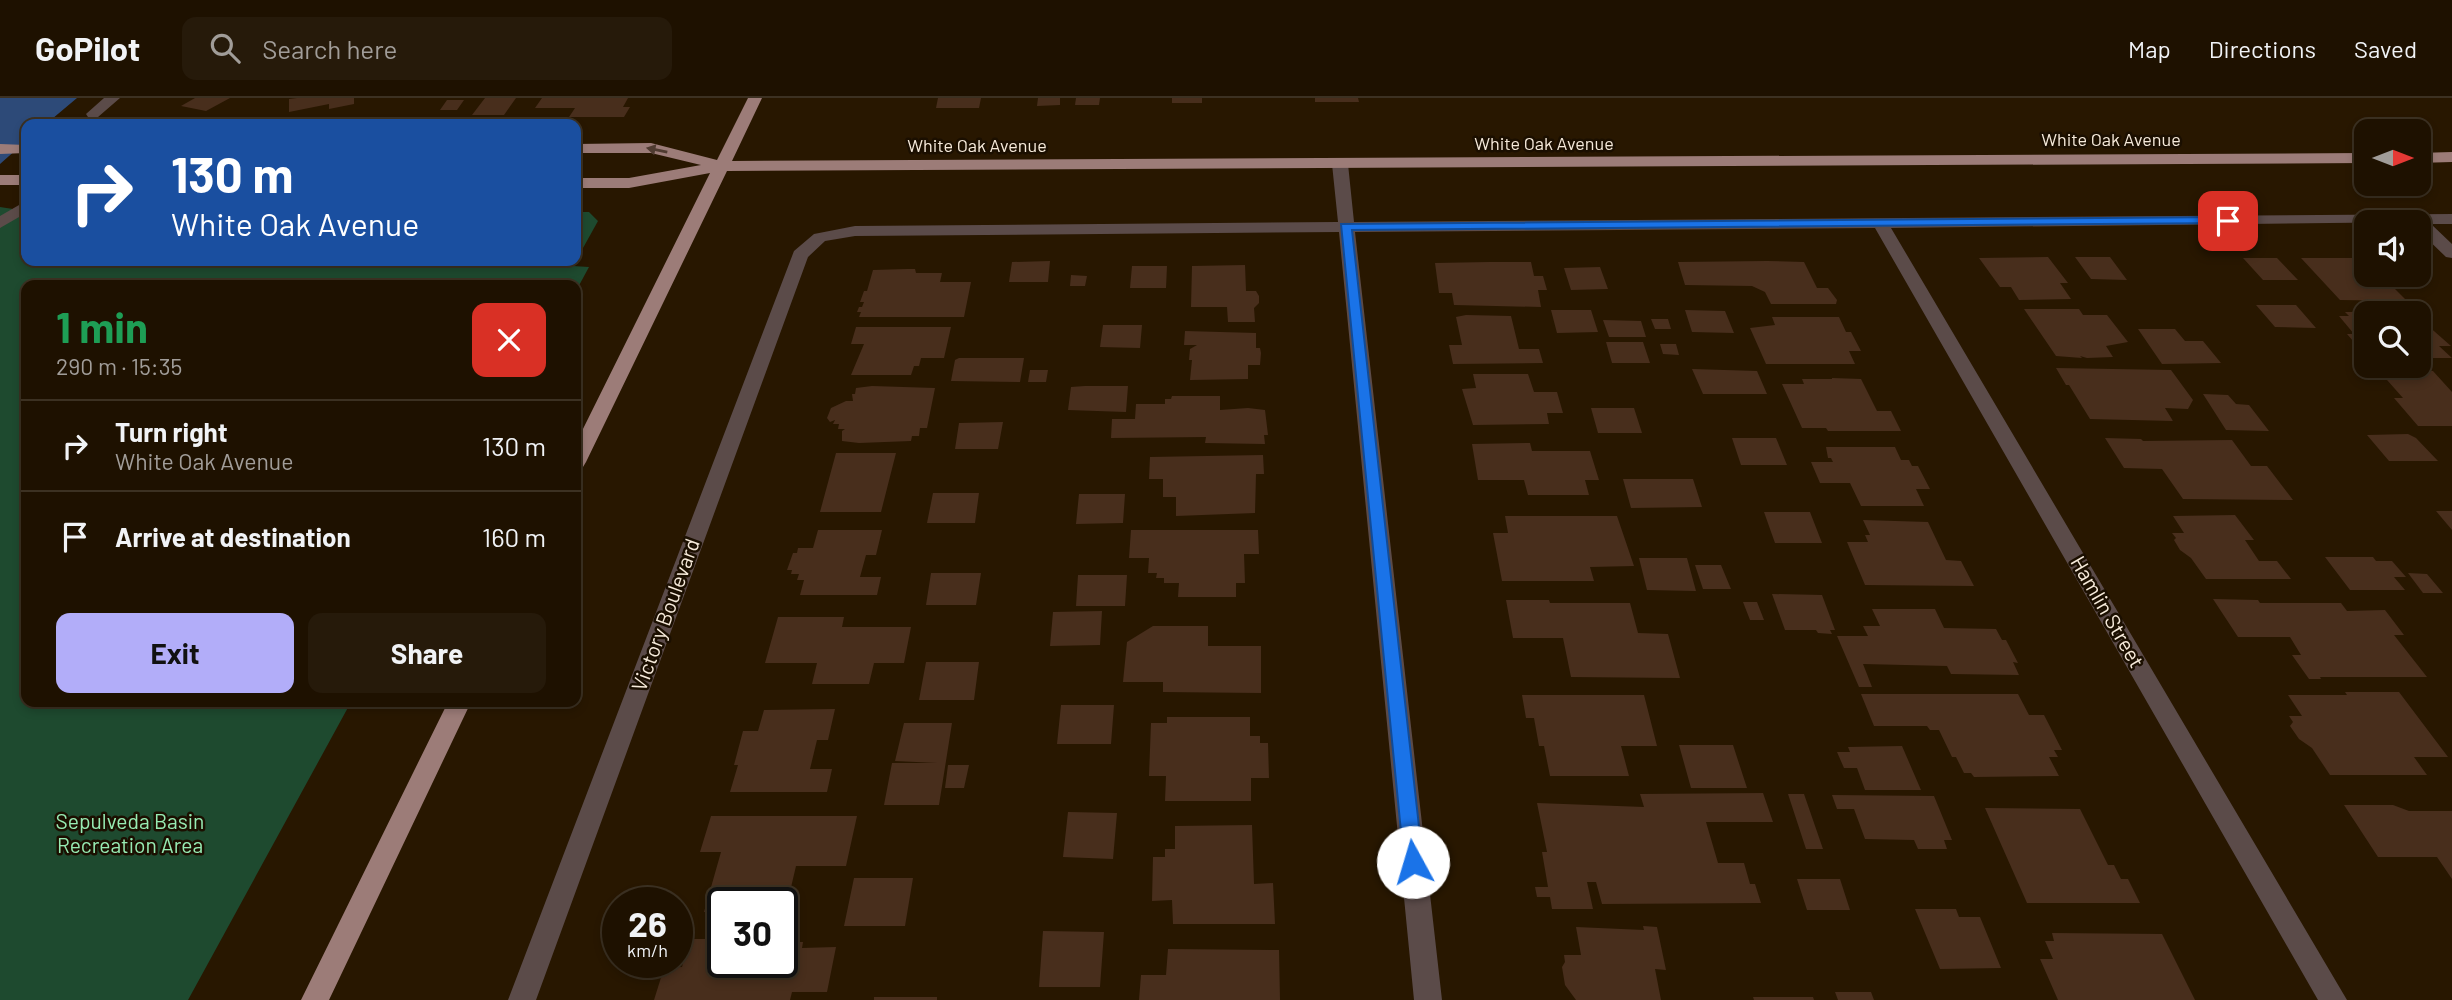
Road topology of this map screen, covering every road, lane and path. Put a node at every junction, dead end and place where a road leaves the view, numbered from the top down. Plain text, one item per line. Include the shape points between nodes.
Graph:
1 (113, 98) edge
2 (755, 98) edge
3 (93, 114) dead end
4 (581, 148) edge
5 (0, 149) edge
6 (21, 149) edge
7 (2452, 157) edge
8 (2354, 158) edge
9 (2431, 158) edge
10 (1340, 164) junction
11 (723, 166) junction
12 (0, 180) edge
13 (21, 180) edge
14 (581, 183) edge
15 (21, 209) edge
16 (2354, 219) edge
17 (2431, 219) edge
18 (2452, 219) edge
19 (0, 223) edge
20 (1880, 223) junction
21 (1346, 226) junction
22 (2431, 233) edge
23 (2452, 253) edge
24 (581, 452) edge
25 (457, 707) edge
26 (314, 1000) edge
27 (522, 1000) edge
28 (1428, 1000) edge
29 (2333, 1000) edge

1 - 3 street
2 - 11 main road
11 -> 4 main road, White Oak Avenue via 650,148
5 - 6 main road
7 - 9 main road
8 - 10 main road, White Oak Avenue
10 - 11 main road, White Oak Avenue
10 - 21 street
11 - 14 main road, White Oak Avenue via 629,183
11 - 24 main road
12 - 13 main road
15 - 19 street
16 - 20 street
17 - 18 street
20 - 21 street
20 - 29 street, Hamlin Street
21 - 27 street, Victory Boulevard via 855,230 820,237 800,255
21 - 28 street
22 - 23 street
25 - 26 main road

